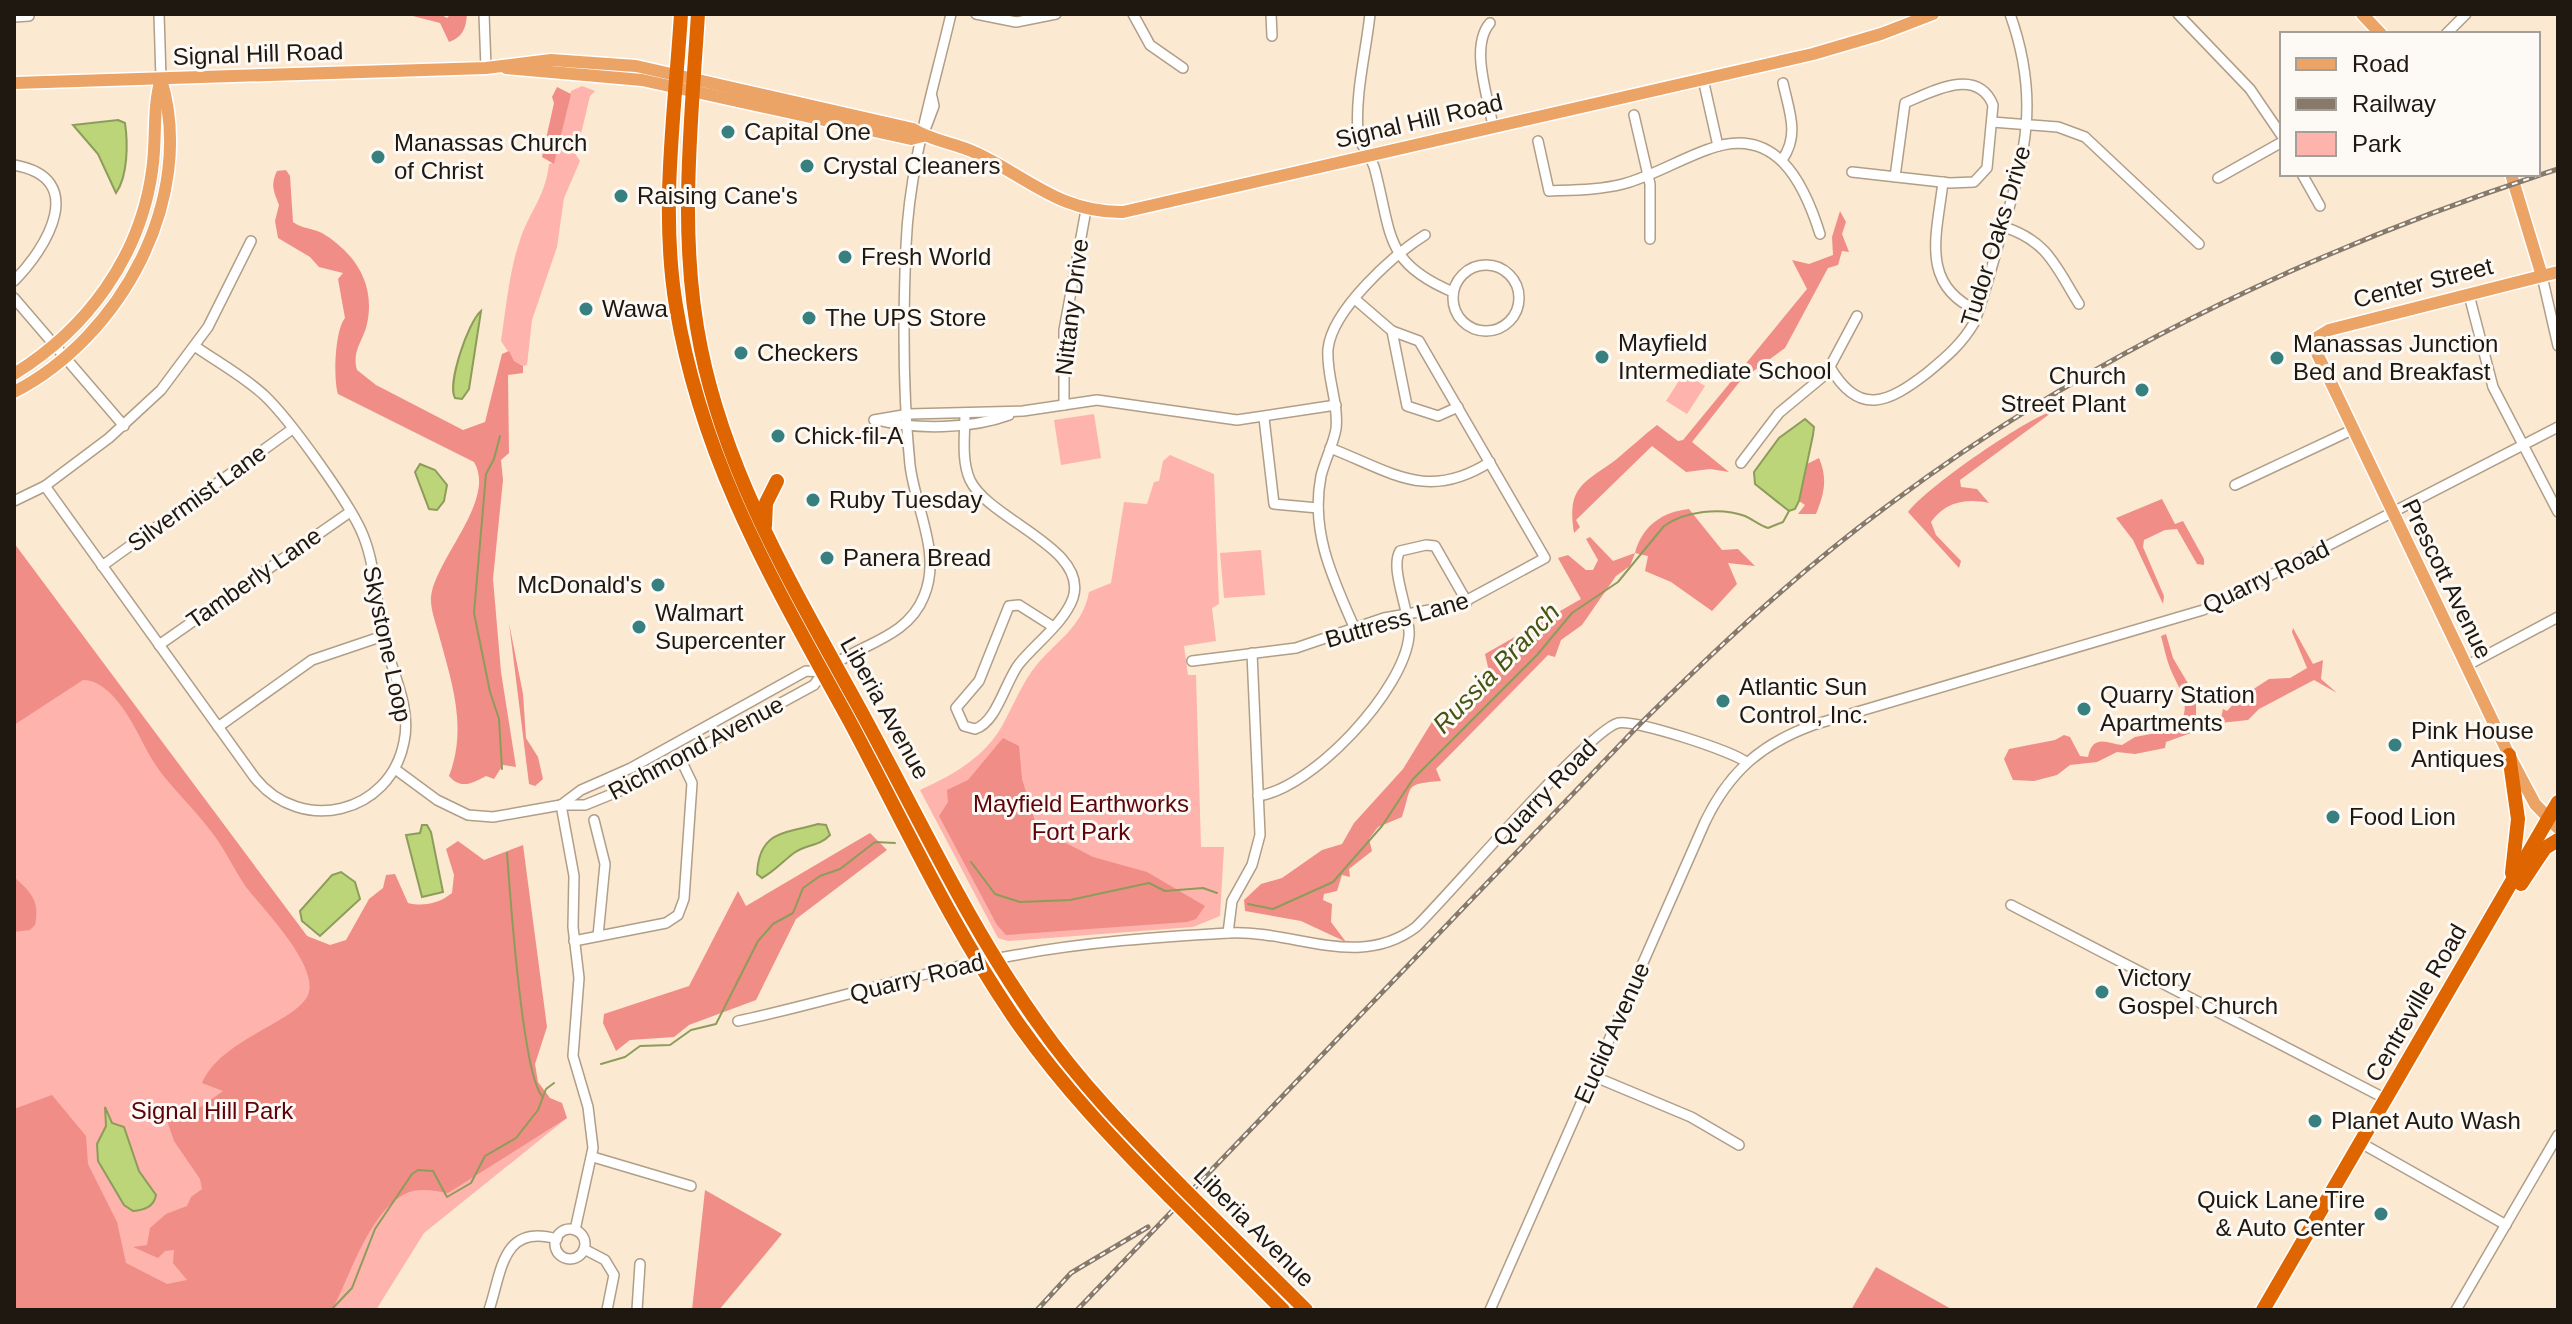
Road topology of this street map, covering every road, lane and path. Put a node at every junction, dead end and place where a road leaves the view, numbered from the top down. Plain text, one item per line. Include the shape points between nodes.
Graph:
1 (159, 14) edge
2 (484, 14) edge
3 (681, 14) edge
4 (698, 14) edge
5 (951, 14) edge
6 (976, 14) edge
7 (1056, 14) edge
8 (1133, 14) edge
9 (1271, 14) edge
10 (1370, 14) edge
11 (1933, 14) edge
12 (2010, 14) edge
13 (2178, 14) edge
14 (2362, 14) edge
15 (2466, 14) edge
16 (29, 16) edge
17 (14, 17) edge
18 (1490, 23) dead end
19 (2379, 32) edge
20 (2448, 32) edge
21 (1272, 36) dead end
22 (486, 68) junction
23 (1183, 68) dead end
24 (161, 79) junction
25 (1703, 79) junction
26 (677, 81) junction
27 (14, 83) edge
28 (1783, 83) dead end
29 (694, 86) junction
30 (848, 114) junction
31 (1634, 115) dead end
32 (800, 116) junction
33 (1992, 122) junction
34 (2029, 124) junction
35 (1493, 127) junction
36 (923, 136) junction
37 (2280, 136) edge
38 (2280, 140) edge
39 (1538, 141) dead end
40 (1718, 146) junction
41 (1369, 155) junction
42 (1782, 160) junction
43 (14, 165) edge
44 (1852, 172) dead end
45 (1647, 175) junction
46 (2303, 176) edge
47 (2512, 176) edge
48 (1895, 177) junction
49 (2218, 178) dead end
50 (1943, 182) junction
51 (2320, 206) dead end
52 (1086, 210) junction
53 (2004, 227) junction
54 (1820, 234) dead end
55 (1425, 235) dead end
56 (1650, 239) dead end
57 (251, 241) dead end
58 (2199, 244) dead end
59 (1398, 253) junction
60 (2558, 272) edge
61 (2542, 276) junction
62 (14, 281) edge
63 (1453, 292) junction
64 (2469, 295) junction
65 (14, 298) edge
66 (1356, 300) junction
67 (2079, 304) dead end
68 (1978, 311) junction
69 (1857, 316) dead end
70 (1392, 331) junction
71 (55, 346) junction
72 (2558, 346) edge
73 (196, 347) junction
74 (2315, 353) joint
75 (65, 358) junction
76 (1830, 367) junction
77 (14, 374) edge
78 (14, 392) edge
79 (1064, 405) junction
80 (1336, 405) junction
81 (1458, 407) junction
82 (965, 418) junction
83 (1264, 418) junction
84 (909, 420) junction
85 (124, 426) junction
86 (2558, 427) edge
87 (291, 430) junction
88 (2352, 430) junction
89 (2523, 446) junction
90 (1330, 448) junction
91 (1490, 462) junction
92 (1741, 463) dead end
93 (777, 481) dead end
94 (2235, 485) dead end
95 (45, 486) junction
96 (14, 501) edge
97 (1318, 508) junction
98 (350, 512) junction
99 (2558, 512) edge
100 (2391, 514) junction
101 (768, 538) junction
102 (102, 566) junction
103 (1467, 602) junction
104 (1408, 613) junction
105 (2558, 617) edge
106 (1052, 626) junction
107 (1355, 629) junction
108 (383, 636) junction
109 (159, 645) junction
110 (1252, 653) junction
111 (1192, 661) dead end
112 (2466, 666) junction
113 (829, 668) junction
114 (218, 727) junction
115 (2509, 755) junction
116 (680, 758) junction
117 (1746, 762) junction
118 (395, 769) junction
119 (1258, 796) junction
120 (2558, 802) edge
121 (561, 805) junction
122 (594, 820) dead end
123 (2553, 823) edge
124 (2558, 840) edge
125 (2509, 887) junction
126 (2011, 905) dead end
127 (2491, 917) junction
128 (1228, 933) junction
129 (598, 936) junction
130 (574, 941) junction
131 (996, 959) junction
132 (980, 962) junction
133 (738, 1021) dead end
134 (1593, 1076) junction
135 (2386, 1099) junction
136 (2558, 1135) edge
137 (2361, 1143) junction
138 (1739, 1145) dead end
139 (593, 1157) junction
140 (691, 1186) dead end
141 (1176, 1191) junction
142 (2506, 1225) junction
143 (575, 1230) junction
144 (557, 1239) junction
145 (584, 1249) junction
146 (640, 1264) dead end
147 (489, 1310) edge
148 (607, 1310) edge
149 (637, 1310) edge
150 (1283, 1310) edge
151 (1306, 1310) edge
152 (1490, 1310) edge
153 (2263, 1310) edge
154 (2456, 1310) edge

1 - 24 street
2 - 22 street
3 - 26 highway, Liberia Avenue
4 - 29 highway, Liberia Avenue
5 - 36 street, Richmond Avenue via 930,125
6 - 7 street via 1016,22
8 - 23 street via 1150,45
9 - 21 street
10 - 41 street via 1358,128
11 - 25 main road, Signal Hill Road via 1857,42
12 - 34 street, Tudor Oaks Drive via 2028,80
13 - 37 street via 2250,89
14 - 19 main road
15 - 20 street
16 - 17 street
18 - 35 street via 1481,51
22 - 24 main road, Signal Hill Road
22 - 26 main road, Signal Hill Road
24 - 27 main road, Signal Hill Road
24 - 71 main road via 154,102 153,169 135,235 101,296
24 - 75 main road via 168,101 169,146 152,234 119,297
25 - 35 main road, Signal Hill Road
25 - 40 street
26 - 29 main road, Signal Hill Road
26 - 113 highway, Liberia Avenue via 669,232 676,308 691,377 737,513
28 - 42 street via 1794,135
29 - 30 main road, Signal Hill Road
29 - 32 main road, Signal Hill Road
29 - 101 highway, Liberia Avenue via 687,224 700,345 724,438
30 - 32 main road
30 - 36 main road, Signal Hill Road
31 - 45 street
32 - 36 main road, Signal Hill Road via 911,139
33 - 34 street
33 - 48 street via 1989,96 1970,85 1950,85 1905,103
33 - 50 street via 1984,174 1969,183
34 - 53 street, Tudor Oaks Drive
34 - 58 street via 2085,137
35 - 41 main road, Signal Hill Road
36 - 52 main road, Signal Hill Road via 975,152
36 - 84 street, Richmond Avenue via 906,245
38 - 49 street
39 - 45 street via 1549,191 1595,189
40 - 42 street via 1749,147
40 - 45 street
41 - 52 main road, Signal Hill Road via 1140,210
41 - 59 street
42 - 54 street via 1804,189
43 - 62 street via 42,176 53,192 56,210 49,238
44 - 48 street
45 - 56 street
46 - 51 street
47 - 61 main road
48 - 50 street
50 - 68 street via 1935,265 1949,290
52 - 79 street, Nittany Drive via 1064,330
53 - 67 street via 2042,246
53 - 68 street, Tudor Oaks Drive
55 - 59 street
57 - 73 street
59 - 63 street via 1415,273
59 - 66 street
60 - 61 main road, Center Street
61 - 64 main road, Center Street
61 - 72 street
63 - 63 street via 1459,318 1481,331 1507,323 1519,301 1513,279 1494,266 1468,270
64 - 74 main road, Center Street via 2322,333
64 - 89 street via 2493,387
65 - 71 street
66 - 70 street
66 - 80 street via 1334,330 1328,349
68 - 76 street, Tudor Oaks Drive via 1959,345 1893,397 1875,402 1857,397
69 - 76 street
70 - 81 street via 1419,341
70 - 81 street via 1407,406 1438,416
71 - 75 street
71 - 77 main road
73 - 85 street
73 - 87 street, Skystone Loop via 265,397
74 - 88 main road, Prescott Avenue
75 - 78 main road
75 - 85 street
76 - 92 street via 1779,413
79 - 82 street
79 - 83 street via 1097,400 1212,419
80 - 83 street
80 - 90 street
81 - 91 street
82 - 84 street
82 - 106 street via 966,468 976,490 1061,556 1071,570 1072,600
83 - 97 street via 1272,459 1272,501 1278,507
84 - 113 street, Richmond Avenue via 914,491 930,557 926,591 901,628
85 - 95 street
86 - 89 street, Quarry Road
87 - 98 street, Skystone Loop
87 - 102 street, Silvermist Lane
88 - 94 street
88 - 100 main road, Prescott Avenue
89 - 99 street
89 - 100 street, Quarry Road
90 - 91 street via 1430,484 1458,479
90 - 97 street
91 - 103 street, Buttress Lane via 1545,558
93 - 101 highway via 764,508
95 - 96 street
95 - 102 street
97 - 107 street via 1324,556
98 - 108 street, Skystone Loop via 368,552
98 - 109 street, Tamberly Lane
100 - 112 main road, Prescott Avenue
100 - 117 street, Quarry Road via 2203,610 1813,725 1773,741
101 - 113 highway, Liberia Avenue
102 - 109 street
103 - 104 street, Buttress Lane
103 - 104 street via 1439,550 1426,545 1397,554
104 - 107 street, Buttress Lane
104 - 119 street via 1404,657 1347,742 1285,788
105 - 112 street
106 - 106 street via 1017,604 1007,608 979,681 956,708 964,726 975,729 987,722 1011,674
107 - 110 street, Buttress Lane via 1318,643
108 - 114 street via 312,660
108 - 118 street, Skystone Loop via 406,722
109 - 114 street
110 - 111 street, Buttress Lane
110 - 119 street
112 - 115 main road, Prescott Avenue
113 - 116 street, Richmond Avenue via 814,685
113 - 121 street, Richmond Avenue via 806,671
113 - 131 highway, Liberia Avenue
113 - 132 highway, Liberia Avenue
114 - 118 street via 263,788 298,810 323,812 352,804
115 - 123 main road, Prescott Avenue via 2535,804
115 - 125 highway via 2518,819
116 - 121 street, Richmond Avenue via 604,798
116 - 129 street via 692,787 680,911 666,923
117 - 128 street, Quarry Road via 1697,742 1631,723 1615,724 1576,757 1438,906 1398,939 1356,950
117 - 134 street, Euclid Avenue via 1711,809
118 - 121 street, Richmond Avenue via 468,815 493,817
119 - 128 street via 1259,847 1232,901
120 - 123 highway, Centreville Road
121 - 130 street via 574,876
122 - 129 street via 605,864
123 - 125 highway, Centreville Road
124 - 127 highway via 2545,848 2508,904
125 - 127 highway, Centreville Road
126 - 135 street
127 - 135 highway, Centreville Road
128 - 131 street, Quarry Road
129 - 130 street
130 - 139 street via 579,978 573,1056 590,1117
131 - 132 street, Quarry Road
131 - 141 highway, Liberia Avenue via 1067,1062
132 - 133 street, Quarry Road
132 - 141 highway, Liberia Avenue via 1057,1075
134 - 138 street via 1691,1117
134 - 152 street, Euclid Avenue
135 - 137 highway, Centreville Road
136 - 142 street
137 - 142 street
137 - 153 highway, Centreville Road
139 - 140 street
139 - 143 street
141 - 150 highway, Liberia Avenue, bridge via 1190,1217
141 - 151 highway, Liberia Avenue, bridge via 1201,1206
142 - 154 street
143 - 144 street via 566,1230
143 - 145 street via 583,1235
144 - 145 street via 563,1256 577,1257
144 - 147 street via 531,1234 514,1243
145 - 148 street via 605,1260 614,1275
146 - 149 street

